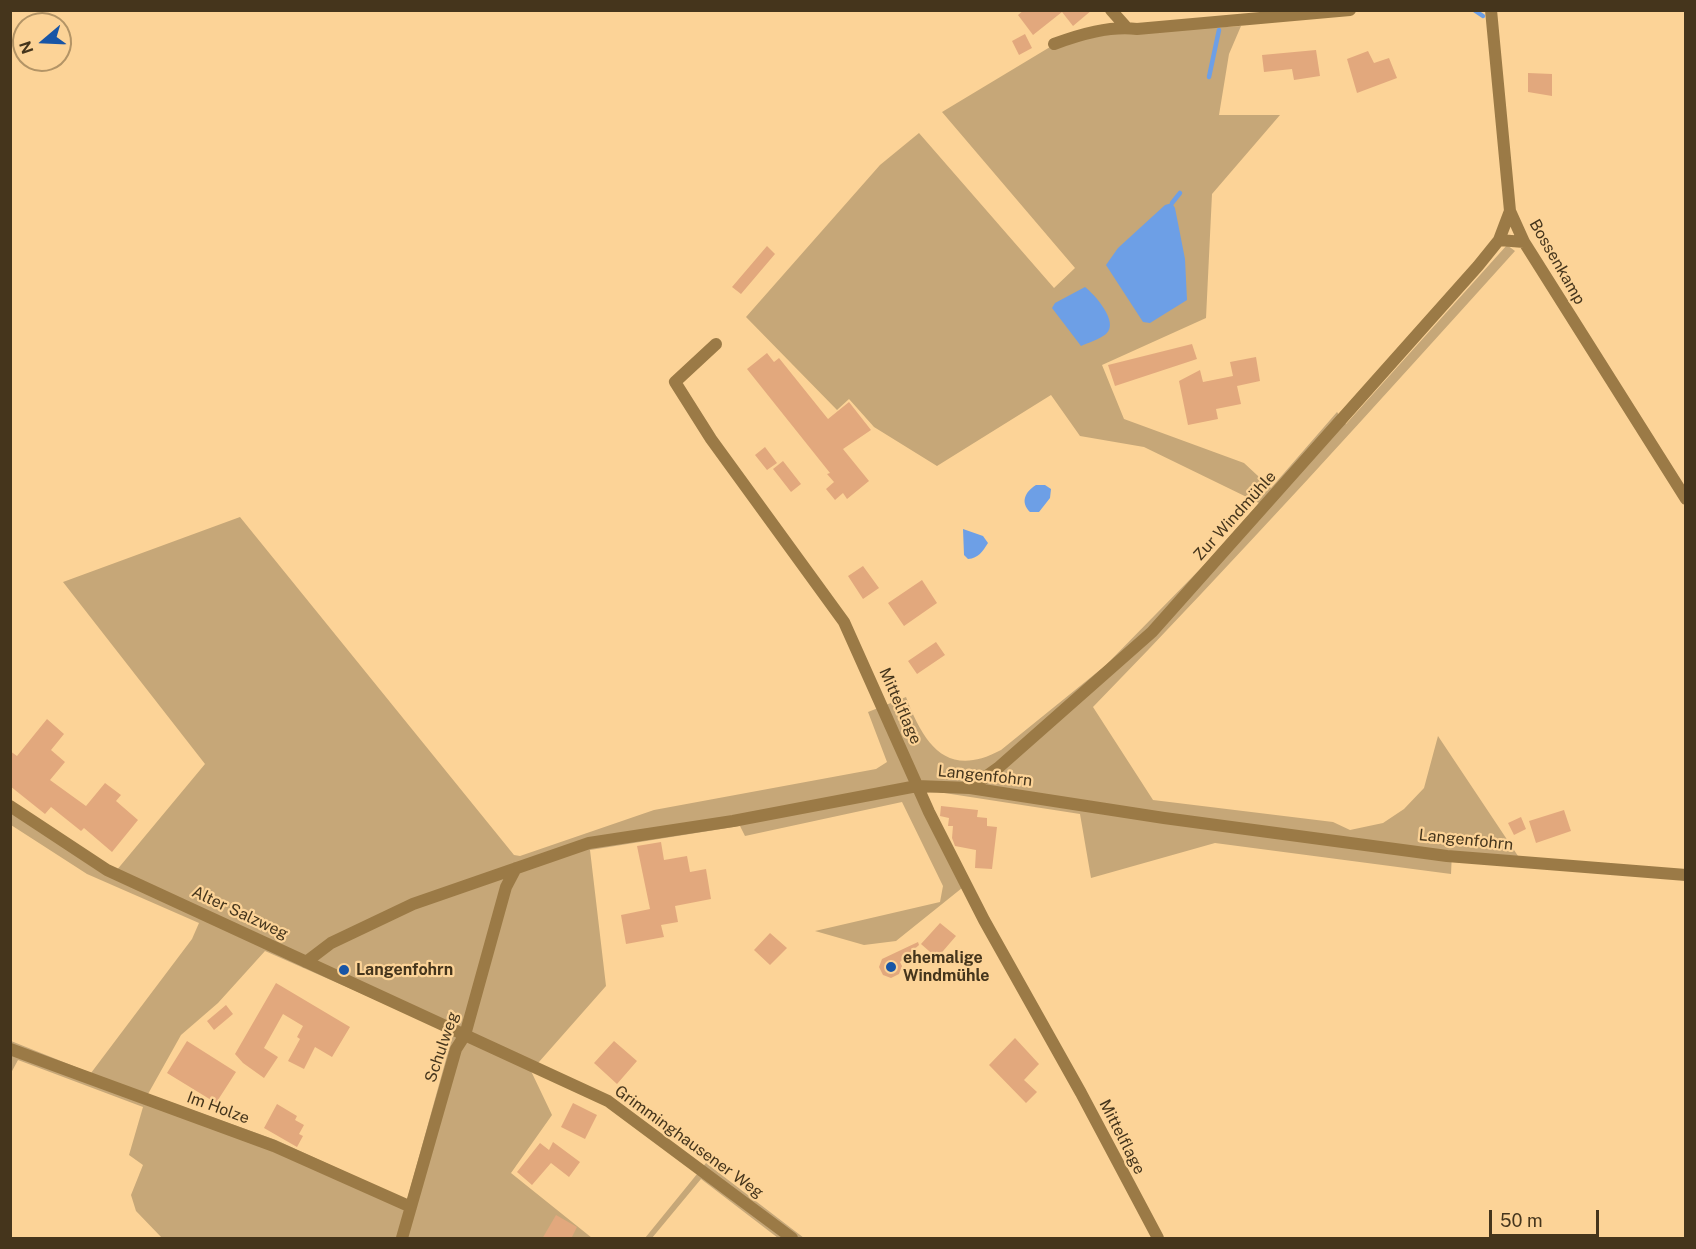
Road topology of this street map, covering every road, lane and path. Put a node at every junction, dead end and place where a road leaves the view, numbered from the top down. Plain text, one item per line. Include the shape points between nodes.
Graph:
1 (1111, 10) edge
2 (1350, 10) edge
3 (1491, 10) edge
4 (1127, 28) junction
5 (1054, 44) dead end
6 (1510, 211) junction
7 (1498, 240) junction
8 (1524, 243) junction
9 (716, 344) dead end
10 (1686, 499) edge
11 (917, 786) junction
12 (970, 788) junction
13 (10, 806) edge
14 (516, 868) junction
15 (1686, 874) edge
16 (306, 962) junction
17 (465, 1035) junction
18 (10, 1049) edge
19 (411, 1207) junction
20 (402, 1239) edge
21 (792, 1239) edge
22 (1158, 1239) edge

1 - 4 street
2 - 4 street
3 - 6 street, Bossenkamp
4 - 5 street via 1079,34
6 - 7 street, Zur Windmühle
6 - 8 street, Bossenkamp
7 - 8 street
7 - 12 street, Zur Windmühle via 1152,632 998,768
8 - 10 street, Bossenkamp
9 - 11 street, Mittelflage via 675,382 711,439 844,622
11 - 12 street, Langenfohrn
11 - 14 street, Langenfohrn via 589,843
11 - 22 street, Mittelflage via 984,920
12 - 15 street, Langenfohrn via 1447,856
13 - 16 street, Alter Salzweg via 107,870
14 - 16 street, Langenfohrn via 413,904 331,943
14 - 17 street, Schulweg via 506,887
16 - 17 street, Alter Salzweg
17 - 19 street, Schulweg via 456,1049
17 - 21 street, Grimminghausener Weg via 608,1101
18 - 19 street, Im Holze via 274,1146
19 - 20 street, Schulweg

